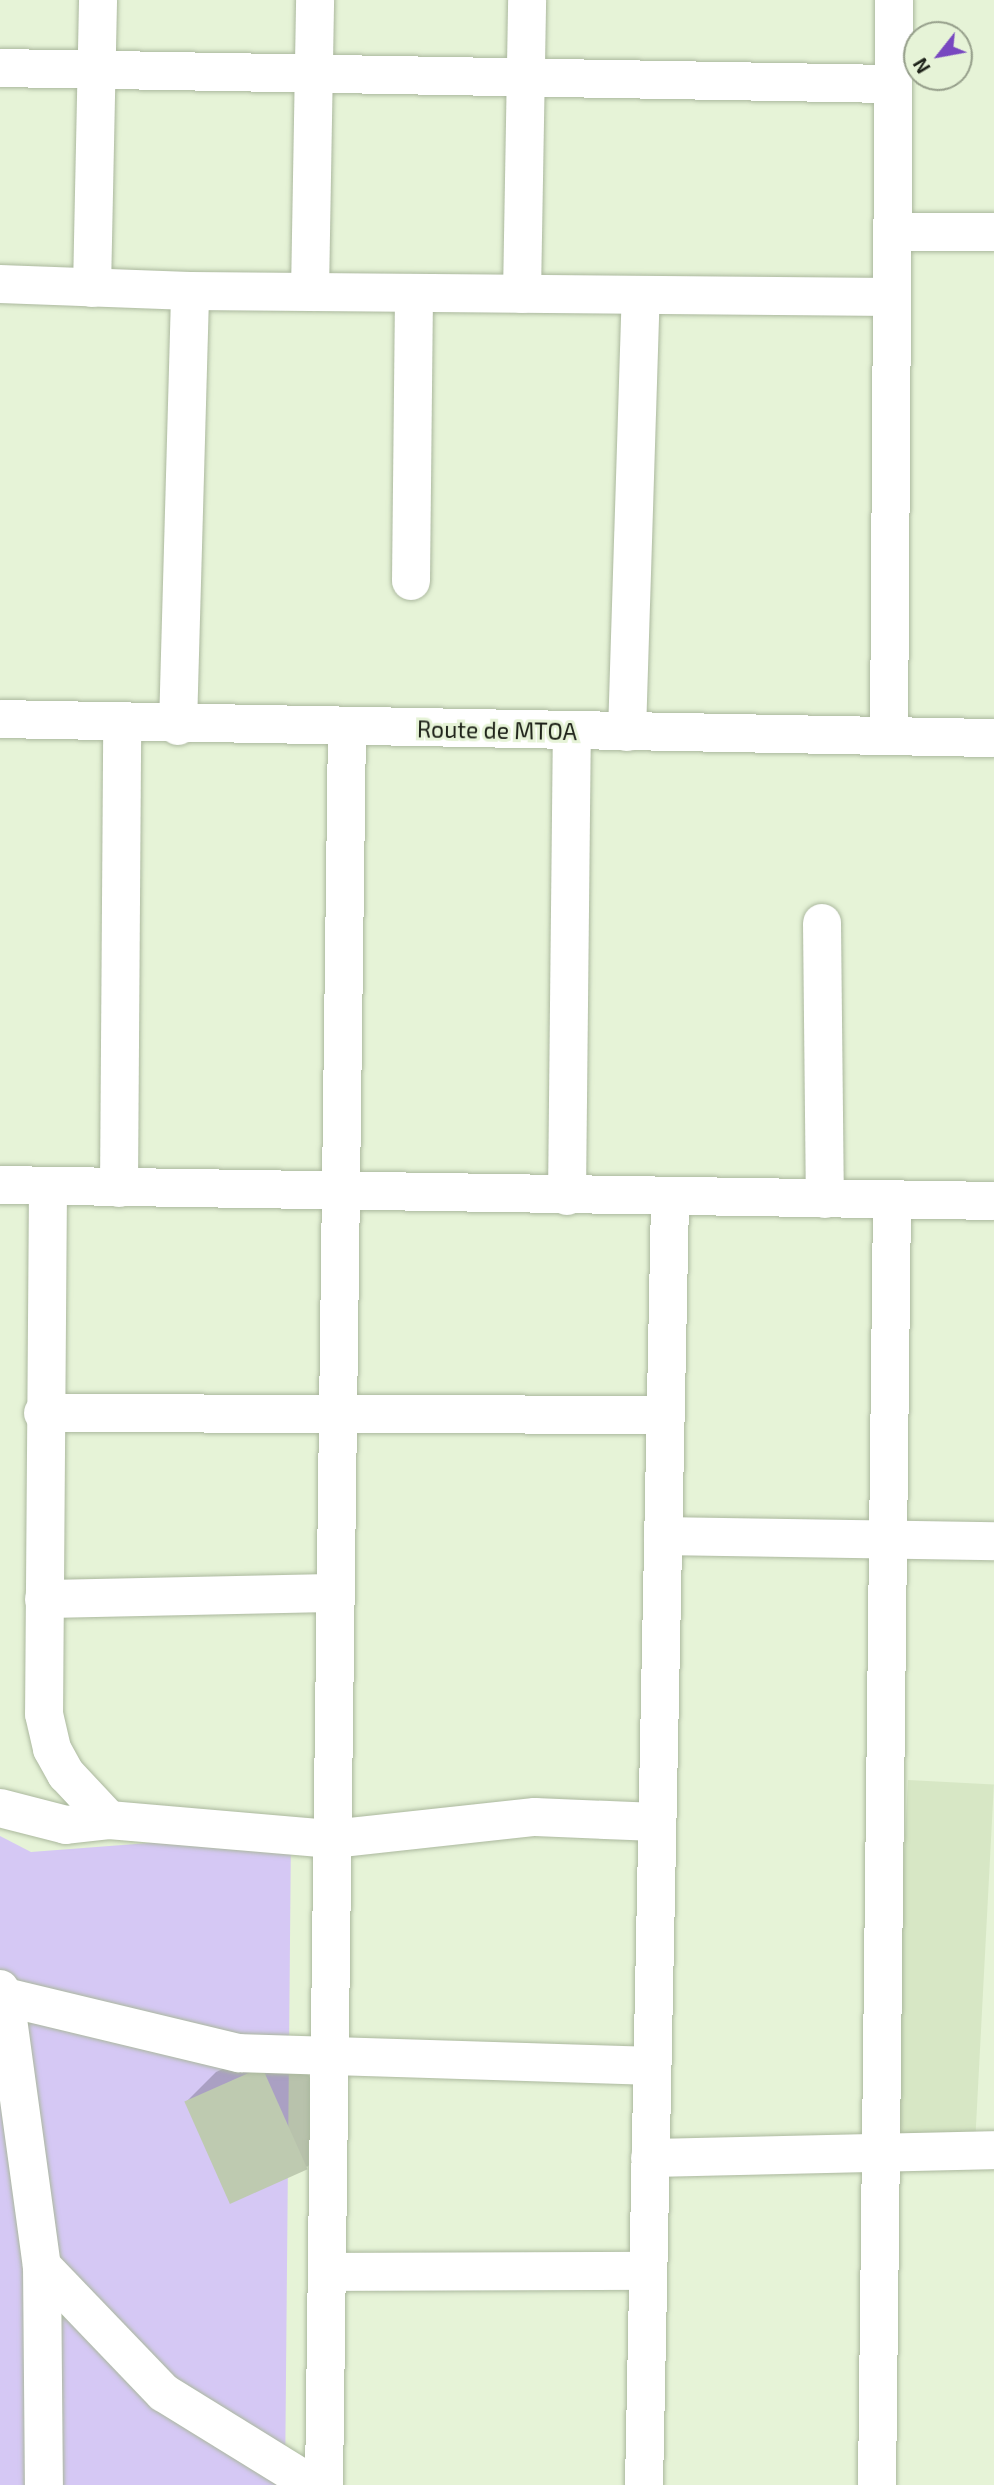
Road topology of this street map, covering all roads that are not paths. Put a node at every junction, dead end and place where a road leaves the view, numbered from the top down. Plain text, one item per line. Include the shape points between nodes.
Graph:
1 (98, 0) edge
2 (315, 0) edge
3 (527, 0) edge
4 (894, 0) edge
5 (0, 68) edge
6 (94, 70) junction
7 (313, 73) junction
8 (526, 78) junction
9 (893, 85) junction
10 (892, 232) junction
11 (994, 232) edge
12 (0, 284) edge
13 (93, 288) junction
14 (190, 291) junction
15 (310, 292) junction
16 (414, 293) junction
17 (522, 295) junction
18 (641, 295) junction
19 (892, 297) junction
20 (411, 581) dead end
21 (0, 719) edge
22 (122, 723) junction
23 (178, 726) junction
24 (346, 728) junction
25 (572, 732) junction
26 (627, 732) junction
27 (889, 736) junction
28 (994, 738) edge
29 (822, 923) dead end
30 (0, 1185) edge
31 (48, 1187) junction
32 (119, 1188) junction
33 (341, 1194) junction
34 (567, 1196) junction
35 (670, 1197) junction
36 (825, 1199) junction
37 (892, 1200) junction
38 (994, 1201) edge
39 (43, 1413) junction
40 (338, 1414) junction
41 (665, 1415) junction
42 (663, 1536) junction
43 (888, 1539) junction
44 (994, 1541) edge
45 (335, 1592) junction
46 (44, 1599) junction
47 (0, 1808) edge
48 (109, 1820) junction
49 (656, 1822) junction
50 (332, 1839) junction
51 (2, 1993) edge
52 (330, 2056) junction
53 (652, 2066) junction
54 (994, 2150) edge
55 (881, 2153) junction
56 (650, 2158) junction
57 (42, 2266) junction
58 (648, 2271) junction
59 (327, 2272) junction
60 (44, 2485) edge
61 (313, 2485) edge
62 (324, 2485) edge
63 (644, 2485) edge
64 (877, 2485) edge

1 - 6 street
2 - 7 street
3 - 8 street
4 - 9 street
5 - 6 street
6 - 7 street
6 - 13 street
7 - 8 street
7 - 15 street
8 - 9 street
8 - 17 street
9 - 10 street
10 - 11 street
10 - 19 street
12 - 13 street
13 - 14 street
14 - 15 street
14 - 23 street
15 - 16 street
16 - 17 street
16 - 20 street
17 - 18 street
18 - 19 street
18 - 26 street
19 - 27 street
21 - 22 street, Route de MTOA
22 - 23 street, Route de MTOA
22 - 32 street
23 - 24 street, Route de MTOA
24 - 25 street, Route de MTOA
24 - 33 street
25 - 26 street, Route de MTOA
25 - 34 street
26 - 27 street, Route de MTOA
27 - 28 street, Route de MTOA
29 - 36 street
30 - 31 street
31 - 32 street
31 - 39 street
32 - 33 street
33 - 34 street
33 - 40 street
34 - 35 street
35 - 36 street
35 - 41 street
36 - 37 street
37 - 38 street
37 - 43 street
39 - 40 street
39 - 46 street
40 - 41 street
40 - 45 street
41 - 42 street
42 - 43 street
42 - 49 street
43 - 44 street
43 - 55 street
45 - 46 street
45 - 50 street
46 - 48 street via 44,1714 52,1749 72,1782
47 - 48 street via 66,1825
48 - 50 street
49 - 50 street via 535,1817
49 - 53 street
50 - 52 street
51 - 52 street via 239,2053
51 - 57 street
52 - 53 street
52 - 59 street
53 - 56 street
54 - 55 street
55 - 56 street
55 - 64 street
56 - 58 street
57 - 60 street
57 - 61 street via 164,2393
58 - 59 street
58 - 63 street
59 - 62 street

